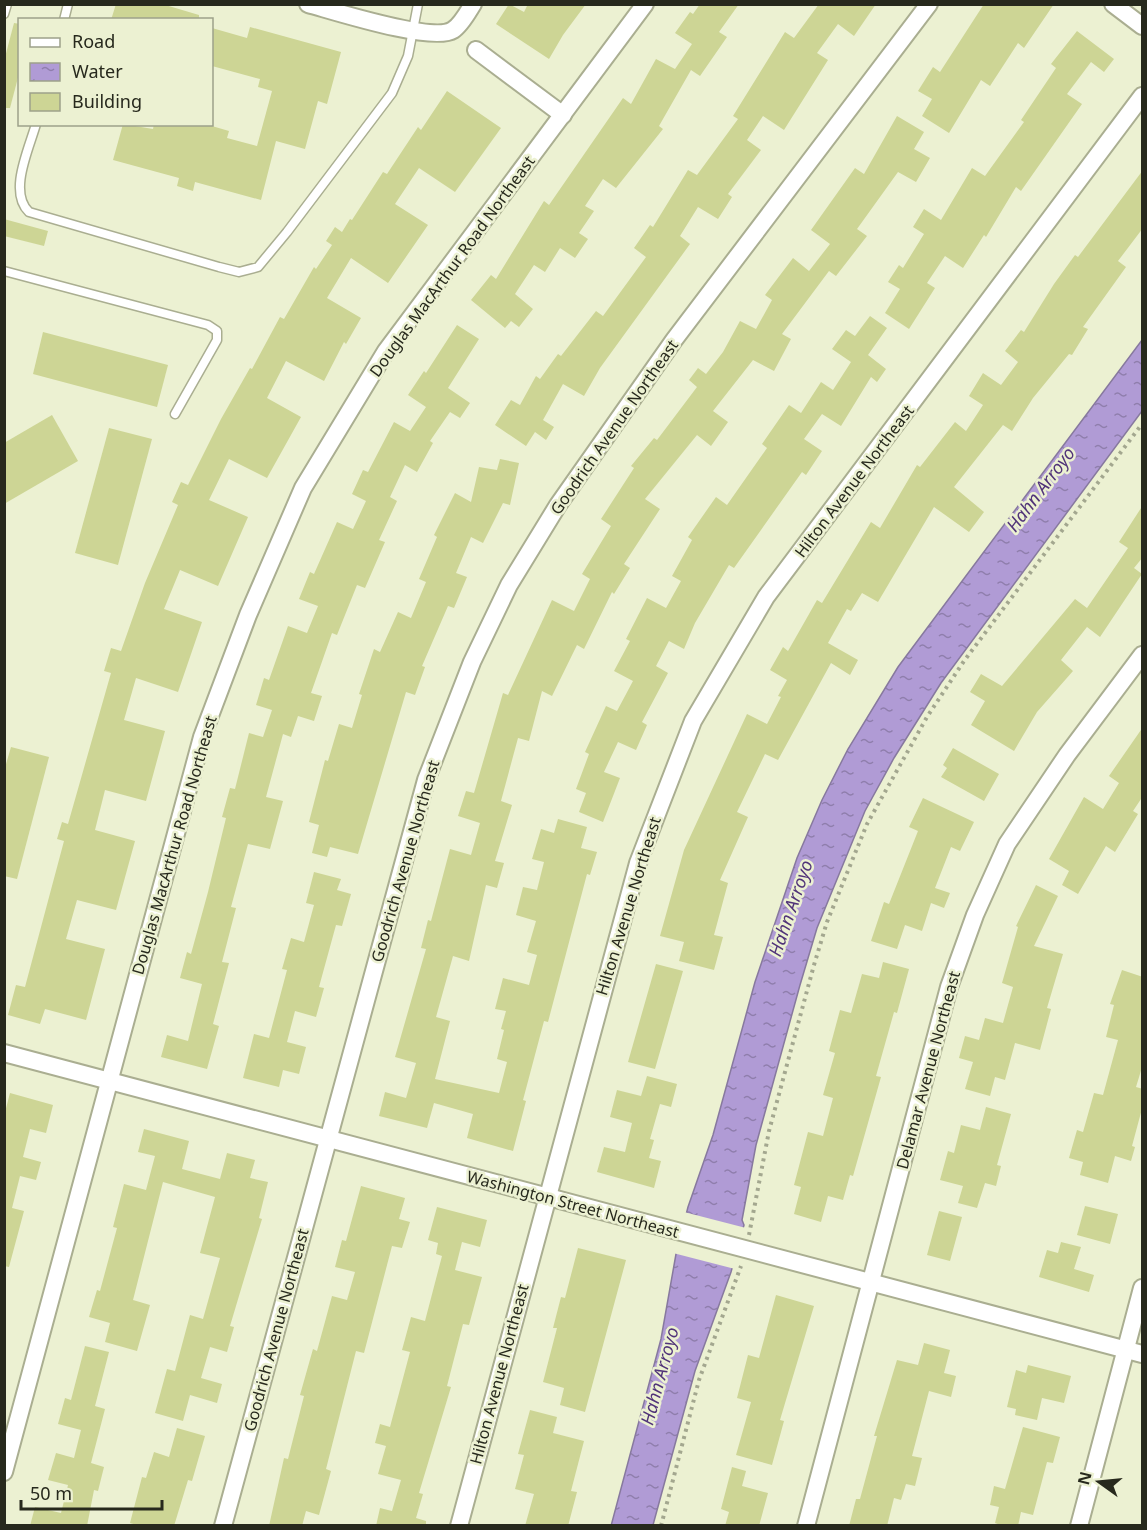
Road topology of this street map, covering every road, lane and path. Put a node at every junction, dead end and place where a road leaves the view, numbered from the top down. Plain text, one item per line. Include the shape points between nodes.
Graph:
1 (7, 4) edge
2 (308, 4) edge
3 (418, 4) edge
4 (473, 4) edge
5 (645, 4) edge
6 (929, 4) edge
7 (1113, 4) edge
8 (4, 14) edge
9 (1143, 26) edge
10 (411, 31) junction
11 (476, 50) dead end
12 (1143, 96) edge
13 (563, 115) junction
14 (35, 126) edge
15 (4, 271) edge
16 (175, 414) dead end
17 (1143, 424) edge
18 (1143, 655) edge
19 (4, 1053) edge
20 (109, 1080) junction
21 (327, 1137) junction
22 (545, 1198) junction
23 (743, 1250) junction
24 (870, 1282) junction
25 (1143, 1288) edge
26 (1134, 1352) edge
27 (4, 1472) edge
28 (224, 1526) edge
29 (459, 1526) edge
30 (661, 1526) edge
31 (806, 1526) edge
32 (1079, 1526) edge

1 - 8 lane
2 - 10 street
3 - 10 lane
4 - 10 street via 451,33
5 - 13 street, Douglas MacArthur Road Northeast
6 - 21 street, Goodrich Avenue Northeast via 674,340 558,505 509,585 472,662 426,780
7 - 9 street
10 - 14 lane via 408,56 392,93 287,232 258,267 249,272 29,213 22,206 19,189
11 - 13 street
12 - 22 street, Hilton Avenue Northeast via 766,597 693,721 638,863
13 - 20 street, Douglas MacArthur Road Northeast via 386,351 303,488 248,615 202,737
15 - 16 lane via 208,325 217,332 217,340
17 - 23 path via 964,661 927,717 867,824 827,922 814,966 769,1131
18 - 24 street, Delamar Avenue Northeast via 1067,755 1007,844 975,915 949,987
19 - 20 street, Washington Street Northeast
20 - 21 street, Washington Street Northeast
20 - 27 street, Douglas MacArthur Road Northeast
21 - 22 street, Washington Street Northeast
21 - 28 street, Goodrich Avenue Northeast
22 - 23 street, Washington Street Northeast
22 - 29 street, Hilton Avenue Northeast
23 - 24 street, Washington Street Northeast
23 - 30 path via 699,1380
24 - 26 street, Washington Street Northeast
24 - 31 street, Delamar Avenue Northeast
25 - 26 street
26 - 32 street

